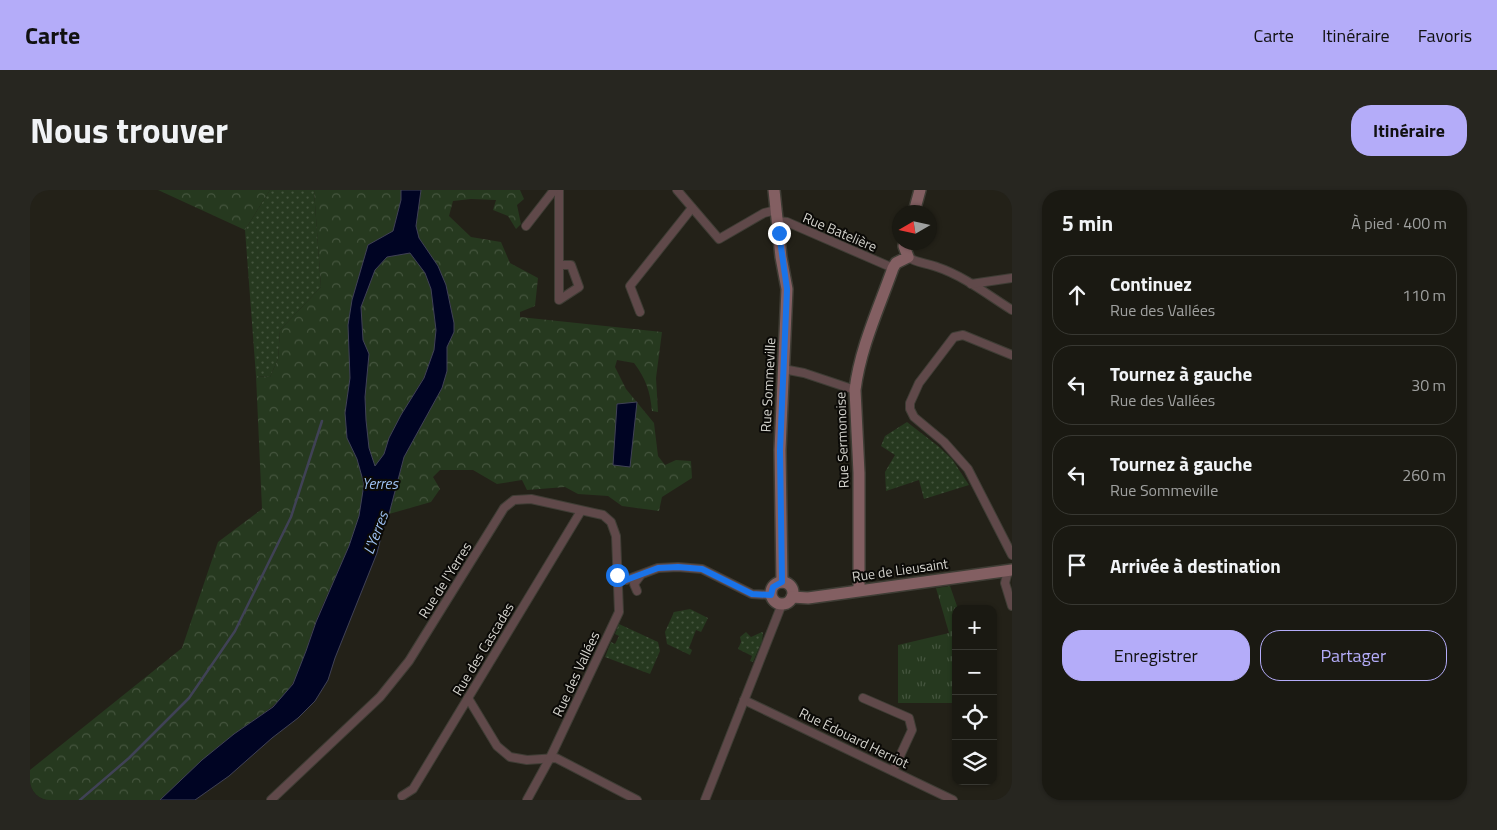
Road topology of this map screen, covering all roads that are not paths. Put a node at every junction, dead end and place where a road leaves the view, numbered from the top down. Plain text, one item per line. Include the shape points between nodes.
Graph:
1 (554, 190) edge
2 (559, 190) edge
3 (677, 190) edge
4 (774, 190) edge
5 (920, 190) edge
6 (916, 205) edge
7 (692, 208) junction
8 (777, 216) junction
9 (526, 226) dead end
10 (905, 250) edge
11 (908, 257) junction
12 (559, 265) dead end
13 (893, 268) junction
14 (1012, 278) edge
15 (971, 284) junction
16 (1012, 310) edge
17 (640, 312) dead end
18 (1012, 355) edge
19 (783, 369) junction
20 (855, 390) junction
21 (580, 511) junction
22 (1012, 555) edge
23 (1010, 571) edge
24 (642, 574) junction
25 (617, 575) junction
26 (782, 582) junction
27 (859, 590) junction
28 (636, 591) dead end
29 (771, 595) junction
30 (792, 597) junction
31 (620, 598) joint
32 (782, 604) junction
33 (1012, 606) edge
34 (468, 698) junction
35 (862, 698) dead end
36 (744, 700) junction
37 (550, 758) junction
38 (893, 771) junction
39 (402, 796) dead end
40 (271, 800) edge
41 (527, 800) edge
42 (637, 800) edge
43 (705, 800) edge
44 (953, 800) edge

1 - 9 street
2 - 12 street
3 - 7 street
4 - 8 main road, Rue Sommeville
5 - 6 main road
7 - 8 street via 719,239 764,213
7 - 17 street via 630,286
8 - 13 street, Rue Batelière
8 - 19 main road, Rue Sommeville via 787,289
10 - 11 main road
11 - 13 main road
11 - 15 street via 937,266
13 - 20 main road, Rue Sermonoise via 860,360
14 - 15 street
15 - 16 street
18 - 22 street via 963,335 954,337 919,383 910,402 910,410 968,469
19 - 20 street
19 - 26 main road, Rue Sommeville via 780,450
20 - 27 main road, Rue Sermonoise
21 - 25 street, Rue de l'Yerres via 604,515 611,522 616,536
21 - 34 street, Rue des Cascades
21 - 40 street, Rue de l'Yerres via 531,499 514,500 504,508 408,661 380,697
23 - 27 main road, Rue de Lieusaint
23 - 33 street via 1005,582
24 - 25 street via 626,580
24 - 28 street via 634,584
24 - 29 street via 658,568 702,569 752,594
25 - 31 street, Rue de l'Yerres
26 - 29 main road via 773,587
26 - 30 main road via 791,587
27 - 30 main road, Rue de Lieusaint via 808,598
29 - 32 main road
30 - 32 main road
31 - 37 street, Rue des Vallées via 619,612
32 - 36 street
34 - 37 street via 497,746 510,757 527,760
34 - 39 street, Rue des Cascades via 413,790
35 - 38 street via 909,718 912,730
36 - 38 street, Rue Édouard Herriot
36 - 43 street
37 - 41 street, Rue des Vallées
37 - 42 street via 564,760
38 - 44 street, Rue Édouard Herriot

